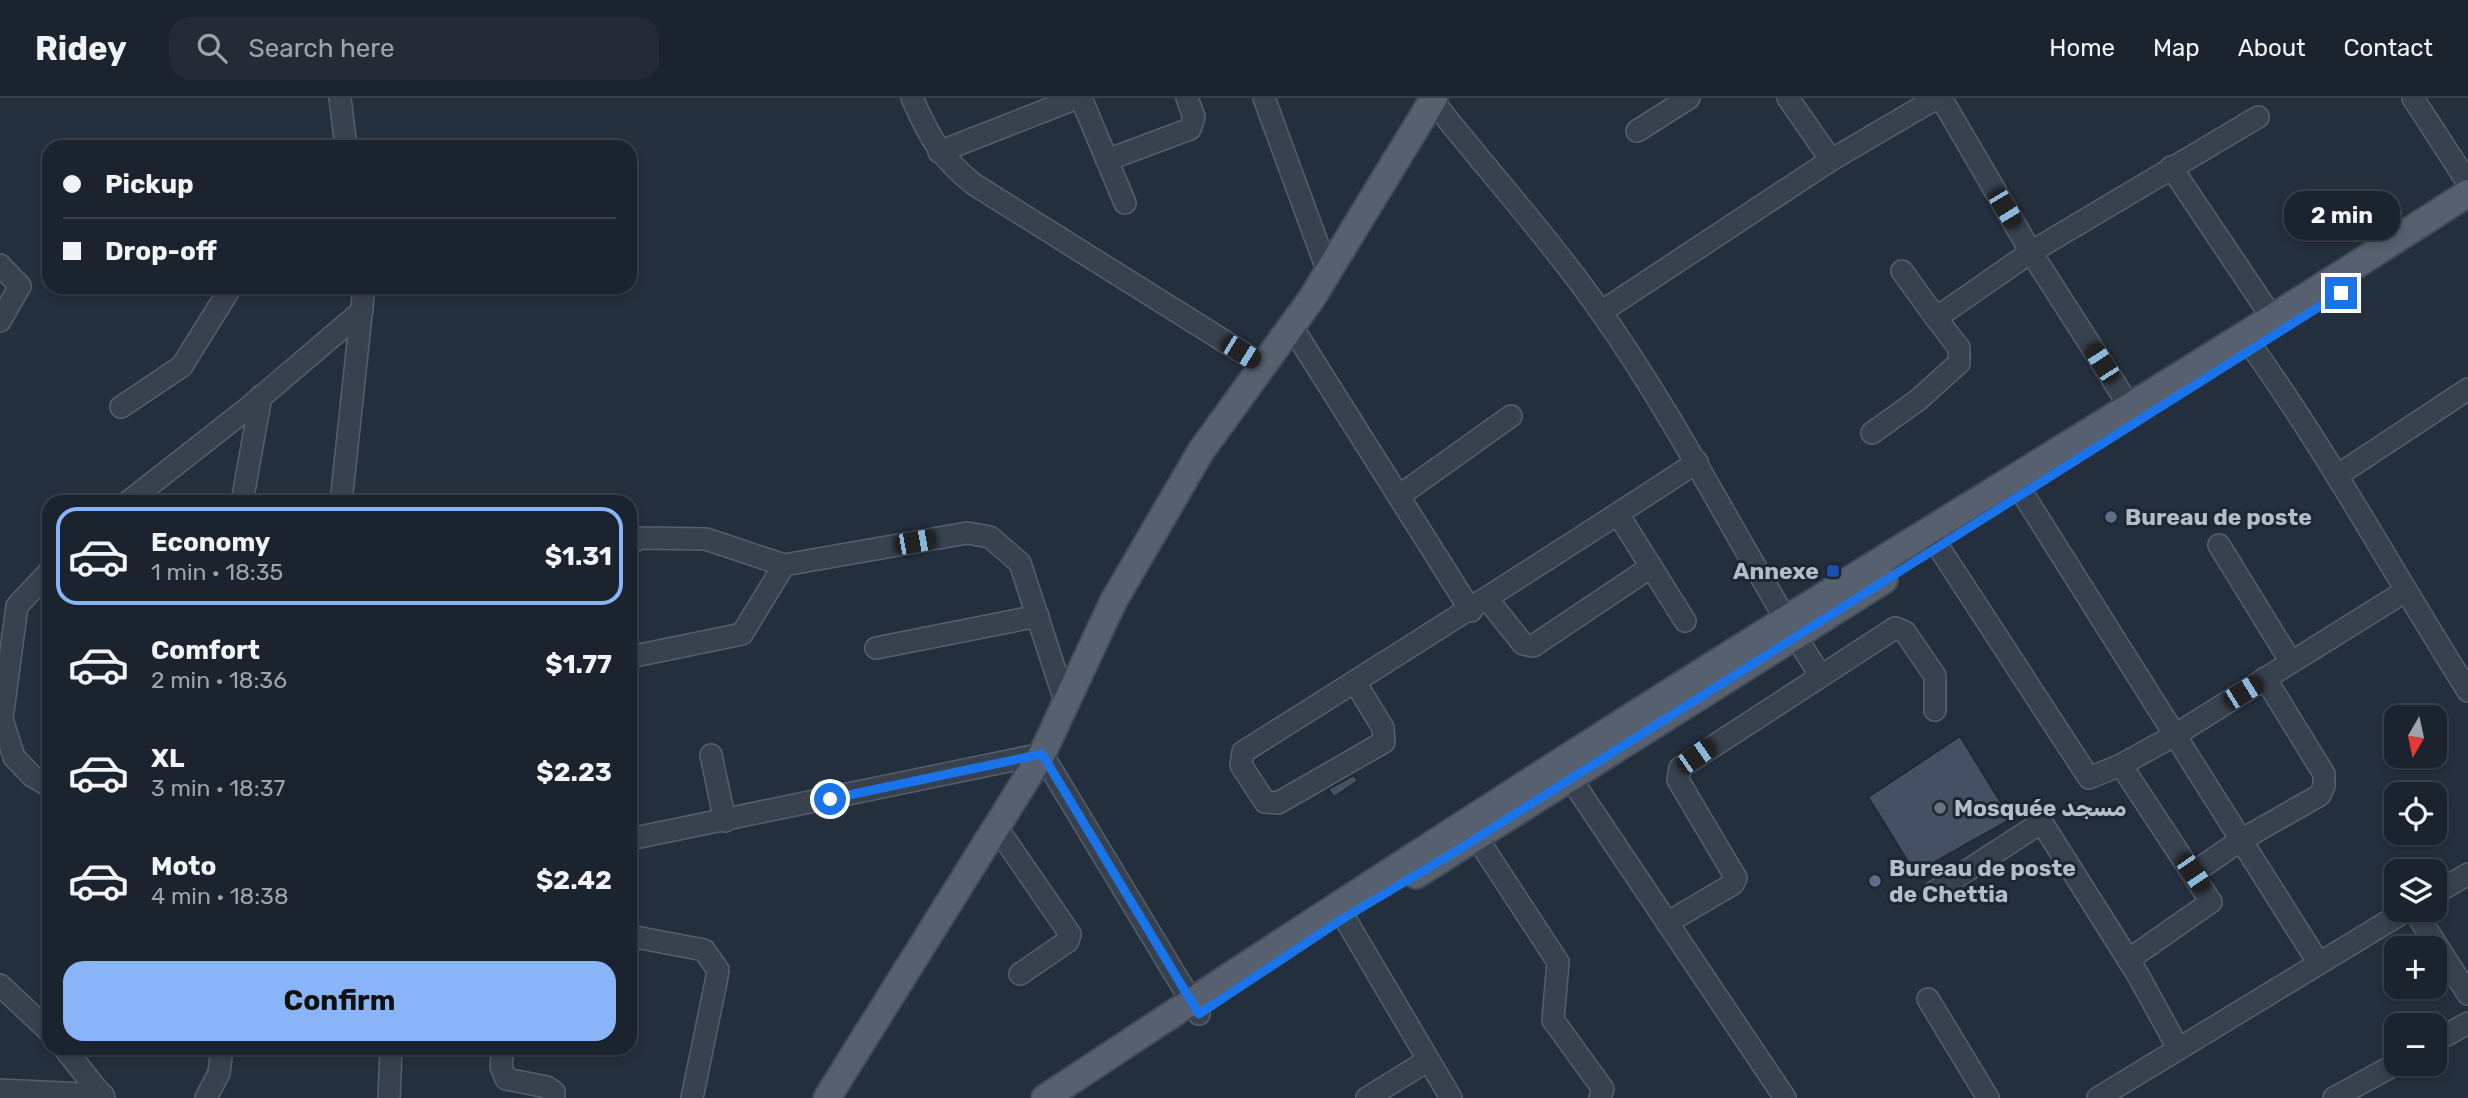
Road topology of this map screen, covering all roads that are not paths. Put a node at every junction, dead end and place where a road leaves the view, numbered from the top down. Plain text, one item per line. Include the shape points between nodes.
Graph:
1 (340, 98) edge
2 (912, 98) edge
3 (1079, 98) edge
4 (1187, 98) edge
5 (1264, 98) edge
6 (1689, 98) edge
7 (1788, 98) edge
8 (1939, 98) edge
9 (2413, 98) edge
10 (1441, 102) edge
11 (2258, 117) dead end
12 (1637, 131) dead end
13 (345, 140) edge
14 (939, 152) junction
15 (1107, 159) junction
16 (1830, 160) junction
17 (2171, 167) junction
18 (2468, 183) edge
19 (2468, 193) edge
20 (1125, 203) dead end
21 (2468, 212) edge
22 (2031, 252) junction
23 (0, 265) edge
24 (1902, 271) dead end
25 (1328, 272) junction
26 (227, 294) edge
27 (363, 294) edge
28 (362, 311) junction
29 (1601, 312) junction
30 (1936, 318) junction
31 (2273, 320) junction
32 (0, 321) edge
33 (1292, 327) junction
34 (2249, 343) junction
35 (1264, 366) junction
36 (2468, 389) edge
37 (261, 396) junction
38 (121, 407) dead end
39 (2130, 407) junction
40 (1511, 416) dead end
41 (1872, 433) dead end
42 (1697, 462) junction
43 (2338, 475) junction
44 (2018, 485) junction
45 (137, 495) edge
46 (243, 495) edge
47 (342, 495) edge
48 (1399, 496) junction
49 (1618, 514) junction
50 (637, 540) edge
51 (2219, 545) dead end
52 (1938, 546) junction
53 (784, 565) junction
54 (1651, 567) junction
55 (42, 579) edge
56 (2404, 592) junction
57 (1480, 605) junction
58 (1038, 616) junction
59 (1685, 621) dead end
60 (1791, 628) junction
61 (876, 648) dead end
62 (637, 656) edge
63 (2291, 662) junction
64 (1820, 675) junction
65 (2265, 678) junction
66 (1355, 682) junction
67 (2468, 691) edge
68 (3, 695) edge
69 (1066, 704) junction
70 (1935, 710) dead end
71 (2175, 735) junction
72 (1042, 754) junction
73 (711, 755) dead end
74 (2121, 765) junction
75 (1571, 779) junction
76 (42, 782) edge
77 (725, 821) junction
78 (995, 825) junction
79 (637, 838) edge
80 (1477, 838) junction
81 (2241, 840) junction
82 (2193, 873) junction
83 (2468, 874) edge
84 (2447, 886) edge
85 (1934, 892) dead end
86 (1341, 911) junction
87 (2386, 922) edge
88 (2422, 922) edge
89 (1667, 923) junction
90 (637, 937) edge
91 (2128, 960) junction
92 (2318, 962) junction
93 (1020, 974) dead end
94 (0, 985) edge
95 (2468, 995) edge
96 (1928, 999) dead end
97 (1195, 1008) junction
98 (2468, 1023) edge
99 (42, 1024) edge
100 (2447, 1035) edge
101 (2178, 1048) junction
102 (70, 1055) edge
103 (221, 1055) edge
104 (391, 1055) edge
105 (502, 1055) edge
106 (1427, 1060) junction
107 (2384, 1071) edge
108 (0, 1090) edge
109 (2111, 1094) edge
110 (104, 1097) edge
111 (206, 1098) edge
112 (389, 1098) edge
113 (554, 1098) edge
114 (692, 1098) edge
115 (827, 1098) edge
116 (1045, 1098) edge
117 (1075, 1098) edge
118 (1367, 1098) edge
119 (1451, 1098) edge
120 (1600, 1098) edge
121 (1785, 1098) edge
122 (1988, 1098) edge
123 (2334, 1098) edge

1 - 13 street
2 - 14 street
3 - 14 street
3 - 15 street
4 - 15 street via 1194,117 1190,129
5 - 25 street
6 - 12 street
7 - 16 street
8 - 16 street
8 - 22 street
9 - 18 street
10 - 25 main road
10 - 29 street
11 - 17 street
14 - 35 street via 959,173 1017,214
15 - 20 street
16 - 29 street
17 - 22 street
17 - 31 street
19 - 31 main road
21 - 34 main road
22 - 30 street
22 - 39 street
23 - 32 street via 19,286
24 - 30 street
25 - 33 main road
26 - 38 street via 182,366
27 - 28 street
28 - 37 street
28 - 47 street
29 - 42 street
30 - 41 street via 1959,348 1959,363 1919,400
31 - 34 main road
33 - 35 main road
33 - 48 street
34 - 39 main road
34 - 43 street
34 - 44 main road
35 - 69 main road via 1201,451 1112,602
36 - 43 street
37 - 45 street
37 - 46 street
39 - 44 main road
40 - 48 street
42 - 49 street
42 - 60 street
43 - 56 street
44 - 52 main road
44 - 60 main road
44 - 71 street
48 - 57 street
49 - 54 street
49 - 57 street
50 - 53 street via 706,539
51 - 63 street
52 - 60 main road
52 - 74 street via 2085,776
53 - 58 street via 979,534 1001,544 1020,563
53 - 62 street via 742,634
54 - 57 street via 1533,646 1523,644
54 - 59 street
55 - 68 street via 17,606
56 - 63 street
56 - 67 street
57 - 66 street
58 - 61 street
58 - 69 street
60 - 64 street
60 - 75 main road
60 - 86 main road
63 - 65 street
64 - 70 street via 1895,628 1901,629 1936,676
64 - 89 street via 1680,768 1678,780 1736,878 1728,888
65 - 71 street
65 - 81 street via 2325,783 2320,795
66 - 66 street via 1243,752 1241,765 1265,802 1278,803 1384,742 1383,728
68 - 76 street via 3,727 14,757
69 - 72 main road
71 - 74 street
71 - 81 street
72 - 77 street
72 - 78 main road
72 - 97 street
73 - 77 street
74 - 82 street
75 - 80 main road
75 - 89 street
77 - 79 street
78 - 93 street via 1070,934 1068,941
78 - 115 main road
80 - 86 main road
80 - 120 street via 1558,962 1553,1020 1603,1089
81 - 82 street
81 - 92 street
82 - 91 street via 2210,904
83 - 84 street
85 - 91 street via 2042,824
86 - 97 main road
86 - 106 street
87 - 92 street
88 - 95 street
89 - 121 street
90 - 114 street via 704,950 718,970
91 - 101 street
92 - 101 street
94 - 99 street
96 - 122 street
97 - 116 main road
97 - 117 main road
98 - 100 street
101 - 109 street
102 - 110 street
103 - 111 street via 219,1073
104 - 112 street
105 - 113 street via 506,1079 547,1087
106 - 118 street
106 - 119 street
107 - 123 street
108 - 110 street

